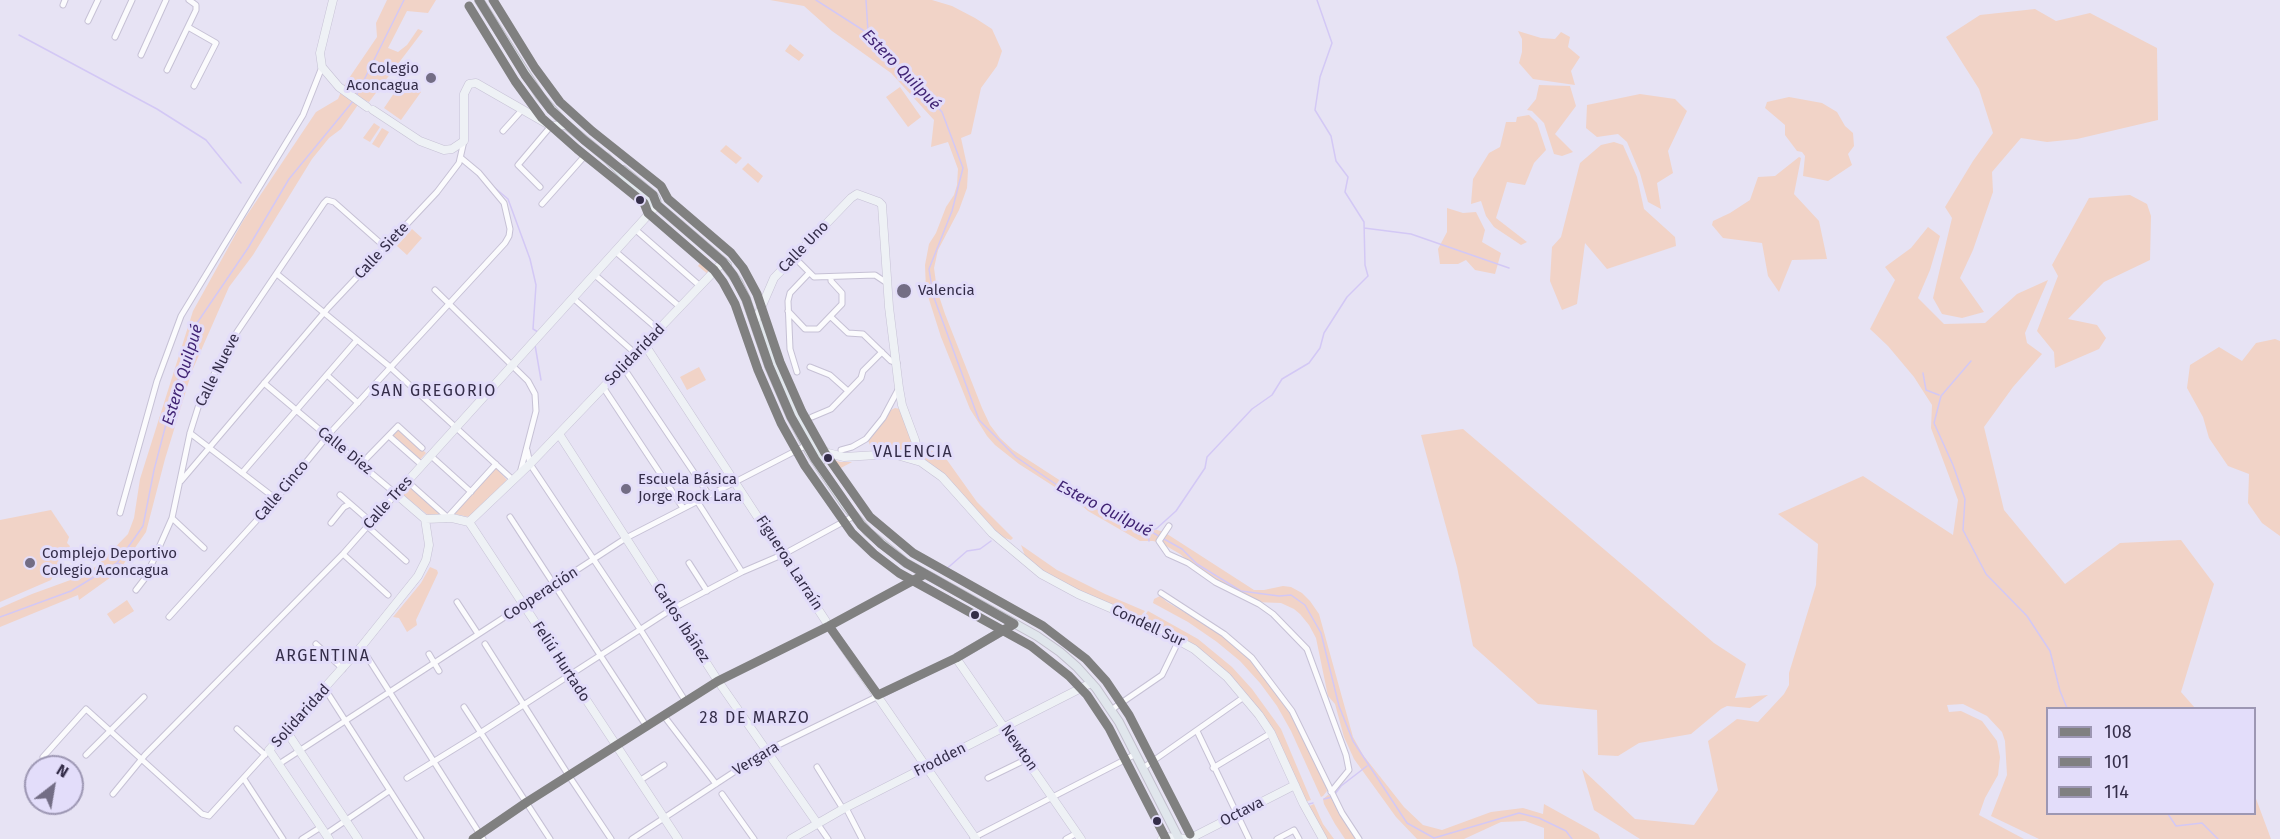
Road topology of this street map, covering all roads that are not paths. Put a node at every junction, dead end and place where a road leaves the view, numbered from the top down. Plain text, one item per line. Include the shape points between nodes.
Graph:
1 (98, 0) edge
2 (132, 0) edge
3 (166, 0) edge
4 (189, 0) edge
5 (333, 0) edge
6 (479, 0) edge
7 (88, 21) dead end
8 (188, 27) junction
9 (115, 37) dead end
10 (141, 54) dead end
11 (322, 67) junction
12 (168, 70) dead end
13 (194, 86) dead end
14 (522, 110) junction
15 (566, 125) junction
16 (553, 127) junction
17 (503, 131) dead end
18 (464, 141) junction
19 (461, 158) junction
20 (540, 187) dead end
21 (542, 204) dead end
22 (657, 205) junction
23 (636, 230) junction
24 (386, 248) junction
25 (616, 252) junction
26 (794, 257) junction
27 (723, 262) junction
28 (809, 273) junction
29 (277, 274) junction
30 (595, 275) junction
31 (831, 277) junction
32 (887, 283) junction
33 (700, 286) junction
34 (435, 290) dead end
35 (573, 298) junction
36 (450, 303) junction
37 (680, 307) junction
38 (788, 311) junction
39 (325, 313) junction
40 (831, 317) junction
41 (757, 318) junction
42 (659, 330) junction
43 (357, 340) junction
44 (645, 345) junction
45 (882, 352) junction
46 (636, 354) junction
47 (897, 363) junction
48 (512, 365) junction
49 (390, 367) junction
50 (623, 367) junction
51 (810, 367) dead end
52 (797, 372) dead end
53 (327, 375) junction
54 (264, 383) junction
55 (603, 387) junction
56 (899, 388) junction
57 (848, 391) junction
58 (358, 403) junction
59 (891, 404) junction
60 (902, 405) junction
61 (295, 410) junction
62 (812, 417) dead end
63 (455, 428) junction
64 (190, 433) junction
65 (559, 434) junction
66 (327, 436) junction
67 (389, 436) junction
68 (810, 443) junction
69 (208, 447) junction
70 (422, 448) dead end
71 (916, 448) junction
72 (527, 450) junction
73 (841, 450) dead end
74 (430, 455) junction
75 (902, 456) junction
76 (921, 462) junction
77 (361, 464) junction
78 (495, 464) junction
79 (530, 464) junction
80 (422, 465) junction
81 (242, 473) junction
82 (520, 474) junction
83 (513, 480) junction
84 (180, 482) junction
85 (407, 482) junction
86 (736, 482) junction
87 (471, 492) junction
88 (396, 494) junction
89 (340, 495) dead end
90 (709, 495) junction
91 (276, 499) junction
92 (697, 501) junction
93 (350, 504) junction
94 (683, 508) junction
95 (120, 513) dead end
96 (854, 516) junction
97 (510, 517) dead end
98 (172, 518) junction
99 (424, 519) junction
100 (446, 519) junction
101 (469, 522) junction
102 (331, 523) dead end
103 (369, 524) junction
104 (1169, 526) dead end
105 (626, 538) junction
106 (204, 548) dead end
107 (343, 554) junction
108 (784, 554) junction
109 (594, 559) junction
110 (406, 561) dead end
111 (689, 563) dead end
112 (742, 572) junction
113 (925, 574) junction
114 (556, 584) junction
115 (136, 590) dead end
116 (707, 591) junction
117 (388, 594) dead end
118 (1161, 594) dead end
119 (457, 602) dead end
120 (523, 605) junction
121 (672, 609) junction
122 (169, 617) dead end
123 (1014, 624) junction
124 (830, 626) junction
125 (640, 629) junction
126 (478, 634) junction
127 (1179, 640) junction
128 (316, 644) dead end
129 (485, 644) dead end
130 (362, 647) junction
131 (429, 654) dead end
132 (602, 655) junction
133 (956, 658) junction
134 (434, 663) junction
135 (343, 669) junction
136 (439, 671) dead end
137 (570, 676) junction
138 (718, 681) junction
139 (1091, 682) junction
140 (325, 689) junction
141 (389, 692) junction
142 (878, 696) junction
143 (144, 697) dead end
144 (1244, 697) junction
145 (686, 702) junction
146 (525, 705) junction
147 (464, 707) dead end
148 (1111, 710) junction
149 (664, 716) junction
150 (345, 721) junction
151 (648, 727) junction
152 (1004, 727) junction
153 (237, 729) dead end
154 (110, 730) junction
155 (1197, 730) junction
156 (287, 732) junction
157 (1271, 733) junction
158 (480, 734) junction
159 (616, 747) junction
160 (300, 750) junction
161 (766, 751) junction
162 (267, 753) junction
163 (1136, 754) junction
164 (45, 755) edge
165 (86, 755) dead end
166 (1027, 758) junction
167 (142, 760) junction
168 (435, 761) junction
169 (279, 764) junction
170 (664, 765) dead end
171 (817, 767) dead end
172 (927, 767) junction
173 (1143, 768) junction
174 (1213, 768) junction
175 (569, 776) junction
176 (407, 778) dead end
177 (988, 778) dead end
178 (244, 779) junction
179 (639, 781) junction
180 (716, 784) junction
181 (1295, 785) junction
182 (389, 790) junction
183 (1331, 792) junction
184 (113, 794) dead end
185 (722, 794) dead end
186 (1053, 798) junction
187 (527, 802) junction
188 (845, 808) junction
189 (1236, 815) junction
190 (663, 818) junction
191 (346, 820) junction
192 (817, 823) junction
193 (321, 827) junction
194 (482, 836) edge
195 (1079, 836) edge
196 (328, 837) edge
197 (974, 838) edge
198 (283, 839) edge
199 (302, 839) edge
200 (358, 839) edge
201 (421, 839) edge
202 (472, 839) edge
203 (550, 839) edge
204 (611, 839) edge
205 (632, 839) edge
206 (678, 839) edge
207 (754, 839) edge
208 (791, 839) edge
209 (828, 839) edge
210 (862, 839) edge
211 (1066, 839) edge
212 (1162, 839) edge
213 (1183, 839) edge
214 (1249, 839) edge
215 (1277, 839) edge
216 (1299, 839) edge
217 (1323, 839) edge
218 (1359, 839) edge

1 - 7 street
2 - 9 street
3 - 10 street
4 - 8 street via 196,6
5 - 11 street via 320,53
6 - 15 main road via 534,89
8 - 12 street
8 - 13 street via 216,43
11 - 18 street via 339,87 420,141 436,148 452,148
11 - 95 street via 303,115 181,316 157,381
14 - 16 street, Calle Siete
14 - 17 street
14 - 18 street, Calle Siete via 472,82 464,94
15 - 16 street
15 - 22 main road via 653,195
16 - 20 street via 518,165
16 - 21 street via 583,154
18 - 19 street, Calle Siete
19 - 24 street, Calle Siete via 438,192
19 - 36 street, Calle Cinco via 502,199 510,229 500,249
22 - 23 street, Calle Tres
22 - 27 main road
23 - 25 street, Calle Tres
23 - 33 street
24 - 29 street, Calle Nueve via 334,202 326,201
24 - 39 street, Calle Siete
25 - 30 street, Calle Tres
25 - 37 street
26 - 28 street
26 - 32 street, Calle Uno via 857,194 882,206
26 - 41 street, Calle Uno via 774,278
27 - 33 street, Solidaridad
27 - 41 main road
28 - 31 street via 814,277
28 - 38 street via 790,293
29 - 39 street
29 - 64 street, Calle Nueve via 216,368
30 - 35 street, Calle Tres
30 - 42 street
31 - 32 street via 875,275
31 - 40 street via 844,297
32 - 47 street
33 - 37 street, Solidaridad
34 - 36 street
35 - 46 street
35 - 48 street, Calle Tres
36 - 48 street
36 - 49 street, Calle Cinco
37 - 42 street, Solidaridad
38 - 40 street via 805,329 818,329
38 - 52 street via 790,350
39 - 43 street
39 - 54 street, Calle Siete
40 - 45 street via 848,333 863,334
41 - 68 main road via 779,391
42 - 44 street, Solidaridad
43 - 49 street
43 - 53 street
44 - 46 street, Solidaridad
44 - 86 street, Figueroa Larraín
45 - 47 street
45 - 57 street
46 - 50 street, Solidaridad
47 - 56 street
48 - 63 street, Calle Tres
48 - 72 street via 533,388 537,400
49 - 58 street, Calle Cinco
49 - 63 street
50 - 55 street, Solidaridad
50 - 90 street
51 - 57 street via 830,375
53 - 58 street
53 - 61 street
54 - 61 street, Calle Diez
54 - 69 street, Calle Siete
55 - 65 street, Solidaridad
55 - 94 street
56 - 59 street
56 - 60 street
57 - 62 street via 831,409
58 - 66 street, Calle Cinco
59 - 60 street
59 - 73 street via 866,439
60 - 71 street
61 - 66 street, Calle Diez
61 - 81 street
63 - 74 street, Calle Tres
63 - 78 street
64 - 69 street
64 - 84 street, Calle Nueve
65 - 79 street, Solidaridad
65 - 105 street, Carlos Ibáñez
66 - 77 street, Calle Diez
66 - 91 street, Calle Cinco
67 - 70 street via 398,426
67 - 77 street
67 - 80 street
68 - 75 street, Condell Sur via 844,457
68 - 86 street, Cooperación
68 - 96 main road
69 - 81 street
69 - 84 street, Calle Siete
71 - 75 street
71 - 76 street
72 - 79 street
72 - 82 street
74 - 80 street, Calle Tres
74 - 87 street
75 - 76 street, Condell Sur
76 - 127 street, Condell Sur via 942,477 992,533 1041,574
77 - 88 street, Calle Diez
78 - 83 street
78 - 87 street
79 - 82 street, Solidaridad
79 - 109 street
80 - 85 street, Calle Tres
81 - 91 street
82 - 83 street, Solidaridad
83 - 101 street, Solidaridad
84 - 98 street, Calle Nueve
85 - 88 street, Calle Tres
85 - 100 street
86 - 90 street, Cooperación
86 - 108 street, Figueroa Larraín
87 - 100 street
88 - 99 street, Calle Diez
88 - 103 street, Calle Tres
89 - 93 street
90 - 92 street, Cooperación
91 - 122 street, Calle Cinco
92 - 94 street, Cooperación
92 - 112 street
93 - 102 street
93 - 103 street
94 - 105 street, Cooperación
96 - 108 street
96 - 113 main road via 881,544
97 - 114 street
98 - 106 street
98 - 115 street, Calle Nueve via 146,577
99 - 100 street
99 - 130 street, Solidaridad via 429,545 422,568
100 - 101 street
101 - 120 street, Feliú Hurtado
103 - 107 street, Calle Tres
103 - 110 street
104 - 183 street via 1159,542 1168,554 1273,614 1307,649 1349,770
105 - 109 street, Cooperación
105 - 121 street, Carlos Ibáñez
107 - 117 street
107 - 167 street, Calle Tres
108 - 112 street
108 - 124 street, Figueroa Larraín
109 - 114 street, Cooperación
109 - 125 street
111 - 116 street
112 - 116 street
113 - 123 main road
113 - 124 street
114 - 120 street, Cooperación
114 - 132 street
116 - 121 street
118 - 183 street via 1224,634 1252,658 1292,711
119 - 126 street
120 - 126 street, Cooperación
120 - 137 street, Feliú Hurtado
121 - 125 street
121 - 138 street, Carlos Ibáñez
123 - 133 street, Vergara
123 - 139 main road via 1056,649
124 - 138 street
124 - 142 street, Figueroa Larraín
125 - 132 street
125 - 145 street
126 - 134 street, Cooperación
127 - 144 street, Condell Sur via 1210,661
127 - 148 street via 1162,675
128 - 135 street
129 - 146 street
130 - 135 street, Solidaridad
130 - 141 street
131 - 134 street
132 - 137 street
132 - 151 street
133 - 142 street, Vergara
133 - 152 street, Newton
134 - 136 street
134 - 141 street, Cooperación
135 - 140 street, Solidaridad
137 - 146 street
137 - 159 street, Feliú Hurtado
138 - 145 street
138 - 161 street, Carlos Ibáñez
139 - 148 main road
139 - 152 street, Frodden
140 - 150 street
140 - 156 street, Solidaridad
141 - 150 street, Cooperación
141 - 168 street
142 - 161 street, Vergara
142 - 172 street, Figueroa Larraín
143 - 154 street
144 - 155 street
144 - 157 street, Condell Sur
145 - 149 street
146 - 158 street
146 - 175 street
147 - 158 street
148 - 163 main road
149 - 151 street
149 - 180 street
150 - 160 street, Cooperación
150 - 182 street
151 - 159 street
152 - 166 street, Newton
152 - 172 street, Frodden
153 - 162 street
154 - 164 street via 86,710
154 - 165 street
154 - 167 street
155 - 173 street
155 - 174 street
156 - 160 street
156 - 162 street, Solidaridad
157 - 174 street
157 - 181 street, Condell Sur
158 - 168 street
158 - 187 street
159 - 175 street
159 - 179 street, Feliú Hurtado
160 - 169 street, Cooperación
160 - 191 street
161 - 180 street, Vergara
161 - 192 street, Carlos Ibáñez
162 - 169 street
162 - 178 street, Solidaridad
163 - 173 main road
163 - 186 street
166 - 177 street
166 - 186 street, Newton
167 - 178 street, Solidaridad via 202,814 211,815
167 - 184 street, Calle Tres
168 - 176 street
168 - 194 street
169 - 193 street
170 - 179 street
171 - 188 street
172 - 188 street, Frodden
172 - 197 street, Figueroa Larraín
173 - 213 main road
174 - 189 street
175 - 187 street
175 - 204 street
178 - 198 street
179 - 190 street, Feliú Hurtado
180 - 190 street, Vergara
181 - 189 street, Octava
181 - 217 street, Condell Sur
182 - 191 street
182 - 201 street
183 - 218 street
185 - 207 street
186 - 195 street, Newton
186 - 197 street
187 - 194 street
187 - 203 street
188 - 192 street, Frodden
188 - 210 street
189 - 213 street, Octava
189 - 214 street
190 - 205 street, Vergara
190 - 206 street, Feliú Hurtado
191 - 196 street
191 - 200 street
192 - 208 street, Frodden
192 - 209 street, Carlos Ibáñez
193 - 196 street
193 - 199 street
194 - 202 street
195 - 211 street
212 - 213 street
215 - 216 street via 1294,830

